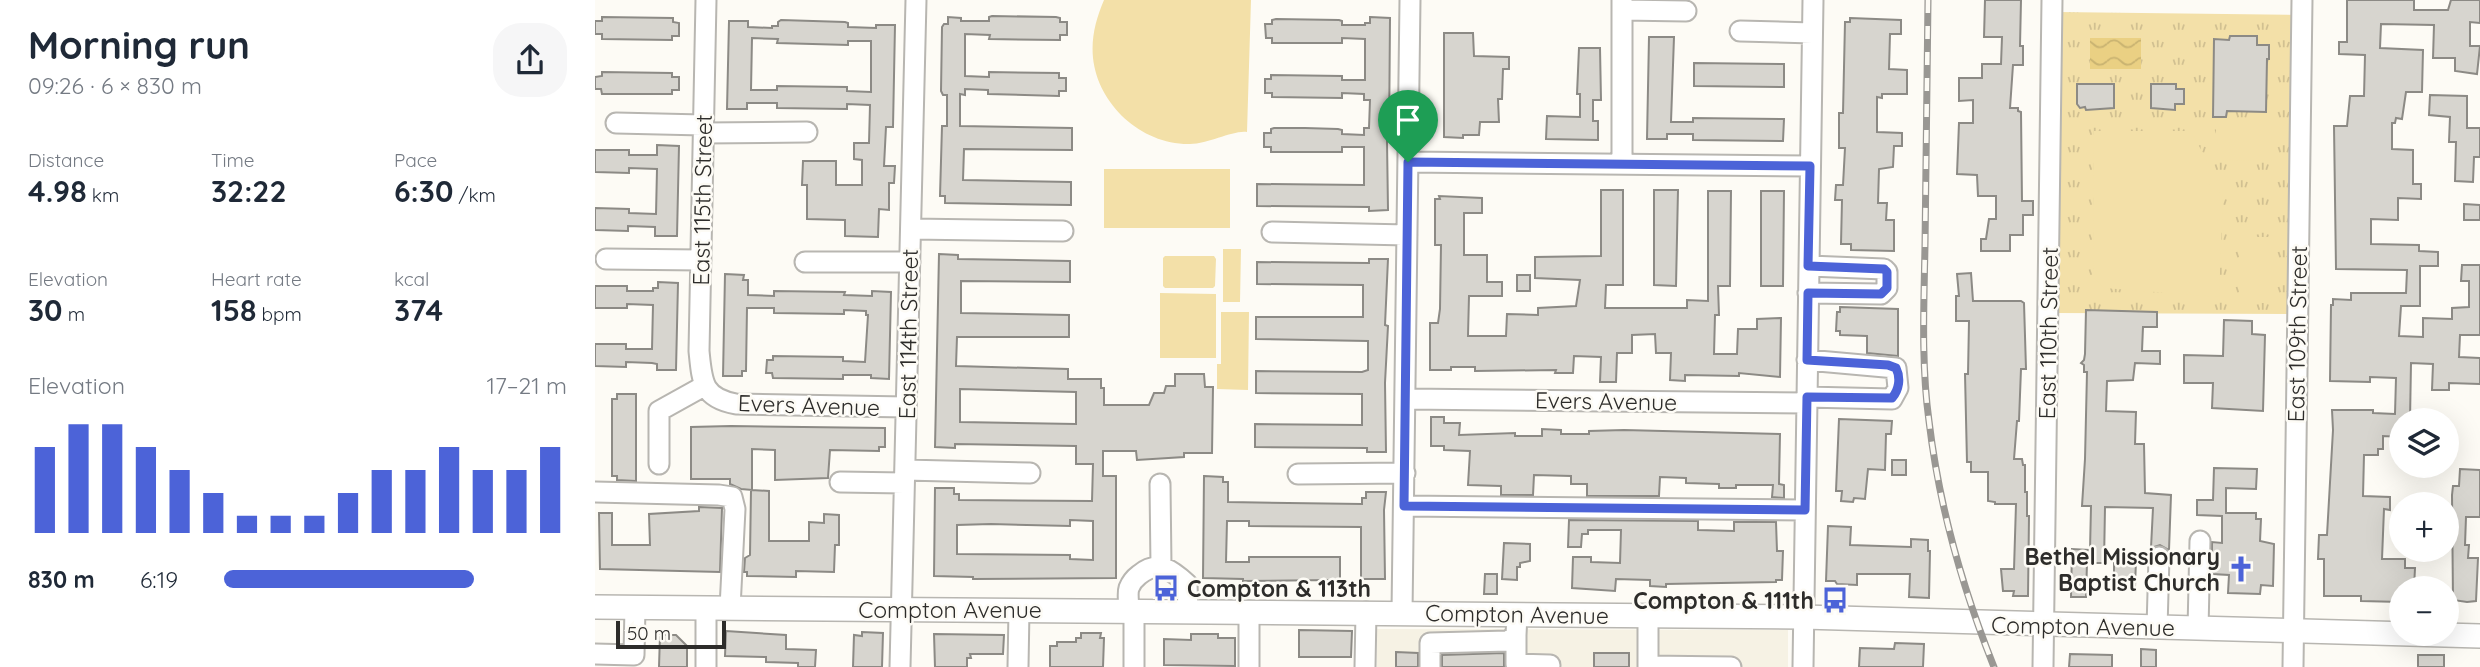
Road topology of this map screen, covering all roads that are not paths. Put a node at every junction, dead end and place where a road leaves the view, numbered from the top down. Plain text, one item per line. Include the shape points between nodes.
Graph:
1 (706, 0) edge
2 (916, 0) edge
3 (1410, 0) edge
4 (1813, 0) edge
5 (2052, 0) edge
6 (2302, 0) edge
7 (1622, 5) edge
8 (1686, 11) dead end
9 (1740, 31) dead end
10 (1812, 33) junction
11 (616, 123) dead end
12 (703, 129) junction
13 (807, 132) dead end
14 (1408, 162) junction
15 (1622, 164) junction
16 (1810, 166) junction
17 (911, 229) junction
18 (1063, 231) dead end
19 (1272, 232) dead end
20 (1407, 234) junction
21 (605, 259) dead end
22 (701, 260) junction
23 (805, 262) dead end
24 (910, 262) junction
25 (1808, 266) junction
26 (1808, 293) junction
27 (1807, 360) junction
28 (708, 391) junction
29 (1406, 399) junction
30 (1807, 400) junction
31 (907, 407) junction
32 (659, 464) dead end
33 (1030, 473) dead end
34 (1405, 473) junction
35 (1299, 474) dead end
36 (905, 476) junction
37 (839, 482) dead end
38 (1160, 484) dead end
39 (595, 492) edge
40 (1404, 506) junction
41 (1805, 510) junction
42 (2200, 541) dead end
43 (2159, 557) dead end
44 (1161, 566) junction
45 (595, 607) edge
46 (635, 607) junction
47 (706, 608) junction
48 (730, 608) junction
49 (901, 609) junction
50 (1019, 610) junction
51 (1131, 610) junction
52 (1188, 611) junction
53 (1249, 611) junction
54 (1366, 612) junction
55 (1402, 613) junction
56 (1648, 615) junction
57 (1803, 617) junction
58 (2043, 625) junction
59 (2157, 628) junction
60 (2198, 629) junction
61 (1513, 630) junction
62 (2293, 631) junction
63 (2480, 636) edge
64 (595, 654) edge
65 (1550, 665) dead end
66 (706, 667) edge
67 (900, 667) edge
68 (1018, 667) edge
69 (1134, 667) edge
70 (1249, 667) edge
71 (1365, 667) edge
72 (1430, 667) edge
73 (1731, 667) edge
74 (1803, 667) edge
75 (2043, 667) edge
76 (2293, 667) edge

1 - 12 street, East 115th Street
2 - 17 street, East 114th Street
3 - 14 street
4 - 10 street
5 - 58 street, East 110th Street
6 - 62 street, East 109th Street
7 - 8 street
7 - 15 street
9 - 10 street
10 - 16 street
11 - 12 street
12 - 13 street
12 - 22 street, East 115th Street
14 - 15 street
14 - 20 street
15 - 16 street
16 - 25 street
17 - 18 street
17 - 24 street, East 114th Street
19 - 20 street
20 - 29 street
21 - 22 street
22 - 28 street, East 115th Street via 699,351
23 - 24 street
24 - 31 street, East 114th Street
25 - 26 street
25 - 26 street via 1887,272 1887,288 1881,294
26 - 27 street
27 - 30 street
27 - 30 street, Evers Avenue via 1888,365 1898,370 1898,388 1892,398
28 - 31 street, Evers Avenue via 723,402 736,404
28 - 32 street via 660,411
29 - 30 street, Evers Avenue
29 - 34 street
30 - 41 street
31 - 36 street, East 114th Street
33 - 36 street
34 - 35 street
34 - 40 street
36 - 37 street
36 - 49 street, East 114th Street
38 - 44 street
39 - 48 street via 732,497
40 - 41 street
40 - 55 street
41 - 57 street
42 - 60 street
43 - 59 street
44 - 51 street via 1147,568 1131,584
44 - 52 street via 1187,584
45 - 46 main road, Compton Avenue
46 - 47 main road, Compton Avenue
46 - 64 street via 634,655
47 - 48 main road, Compton Avenue
47 - 66 street
48 - 49 main road, Compton Avenue
49 - 50 main road, Compton Avenue
49 - 67 street, East 114th Street
50 - 51 main road, Compton Avenue
50 - 68 street
51 - 52 main road, Compton Avenue
51 - 69 street
52 - 53 main road, Compton Avenue
53 - 54 main road, Compton Avenue
53 - 70 street
54 - 55 main road, Compton Avenue
54 - 71 street
55 - 61 main road, Compton Avenue
56 - 57 main road, Compton Avenue
56 - 61 main road, Compton Avenue
56 - 73 street via 1648,666
57 - 58 main road, Compton Avenue
57 - 74 street
58 - 59 main road, Compton Avenue
58 - 75 street, East 110th Street
59 - 60 main road, Compton Avenue
60 - 62 main road, Compton Avenue
61 - 65 street via 1516,664
61 - 72 street via 1430,643
62 - 63 main road, Compton Avenue
62 - 76 street, East 109th Street

